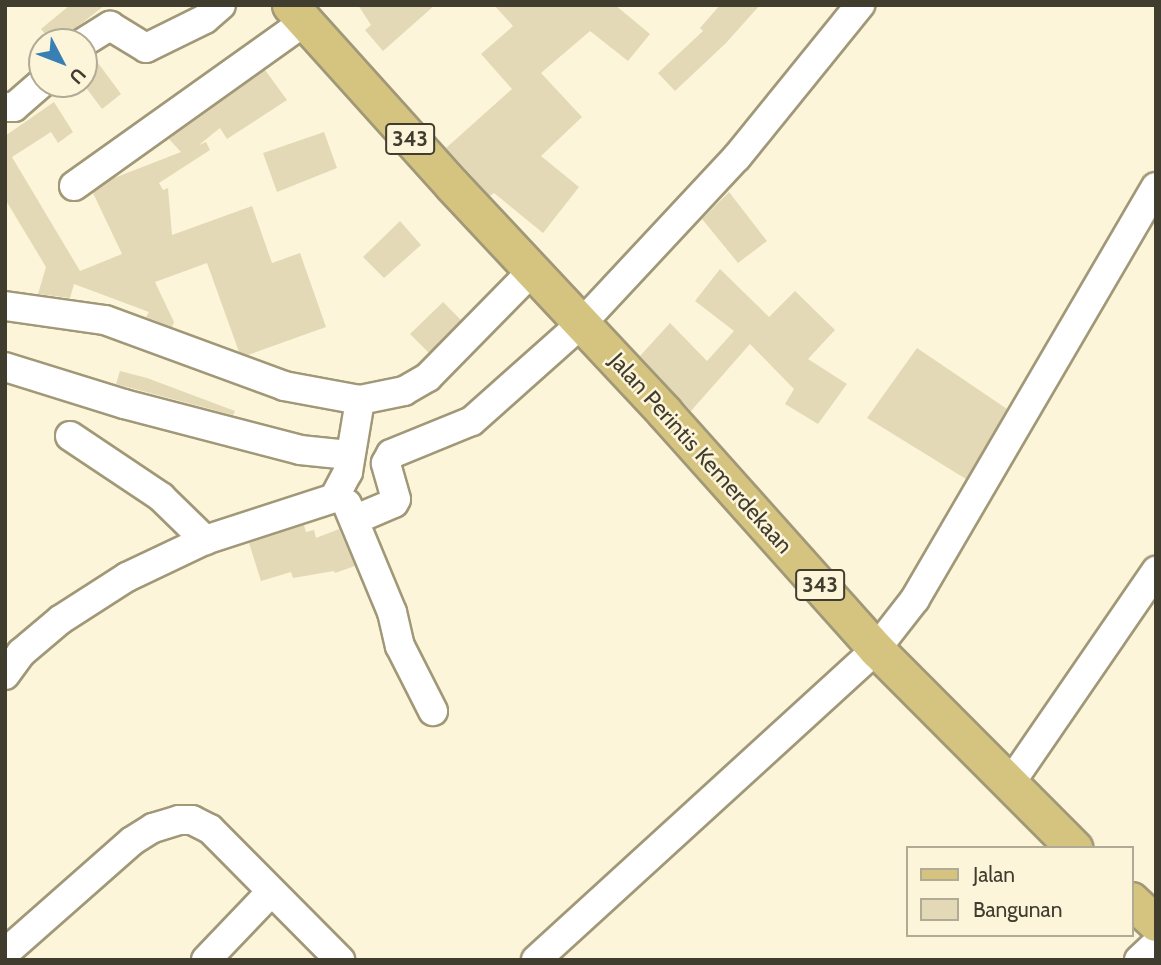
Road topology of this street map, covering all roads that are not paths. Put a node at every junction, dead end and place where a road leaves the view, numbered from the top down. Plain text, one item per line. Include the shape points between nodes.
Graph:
1 (221, 5) edge
2 (860, 5) edge
3 (297, 13) edge
4 (98, 33) edge
5 (28, 95) edge
6 (5, 107) edge
7 (74, 186) dead end
8 (1156, 187) edge
9 (535, 272) junction
10 (5, 306) edge
11 (579, 319) junction
12 (5, 367) edge
13 (354, 429) junction
14 (70, 436) dead end
15 (341, 489) junction
16 (354, 520) junction
17 (205, 540) junction
18 (1156, 571) edge
19 (876, 649) junction
20 (11, 656) edge
21 (433, 711) dead end
22 (1009, 785) junction
23 (1072, 846) edge
24 (271, 892) junction
25 (1133, 902) edge
26 (1156, 923) edge
27 (1156, 944) edge
28 (5, 953) edge
29 (338, 959) edge
30 (206, 960) edge
31 (536, 960) edge
32 (1139, 960) edge

1 - 4 street via 205,19 146,48 110,26
2 - 11 street via 737,157
3 - 7 street
3 - 9 main road, 343
5 - 6 street via 14,107
8 - 19 street via 915,599
9 - 11 main road, Jalan Perintis Kemerdekaan / 343
9 - 13 street via 428,377
10 - 13 street via 105,320 284,386
11 - 16 street via 472,421 391,454 386,463 394,503
11 - 19 main road, Jalan Perintis Kemerdekaan / 343
12 - 13 street via 287,447
13 - 15 street
14 - 17 street via 161,497
15 - 16 street
15 - 17 street via 317,506
16 - 21 street via 392,612 400,646
17 - 20 street via 127,577
18 - 22 street
19 - 22 main road, Jalan Perintis Kemerdekaan / 343
19 - 31 street
22 - 23 main road, Jalan Perintis Kemerdekaan / 343
24 - 28 street via 209,830 192,820 179,820 132,841
24 - 29 street
24 - 30 street
25 - 26 main road
27 - 32 street

